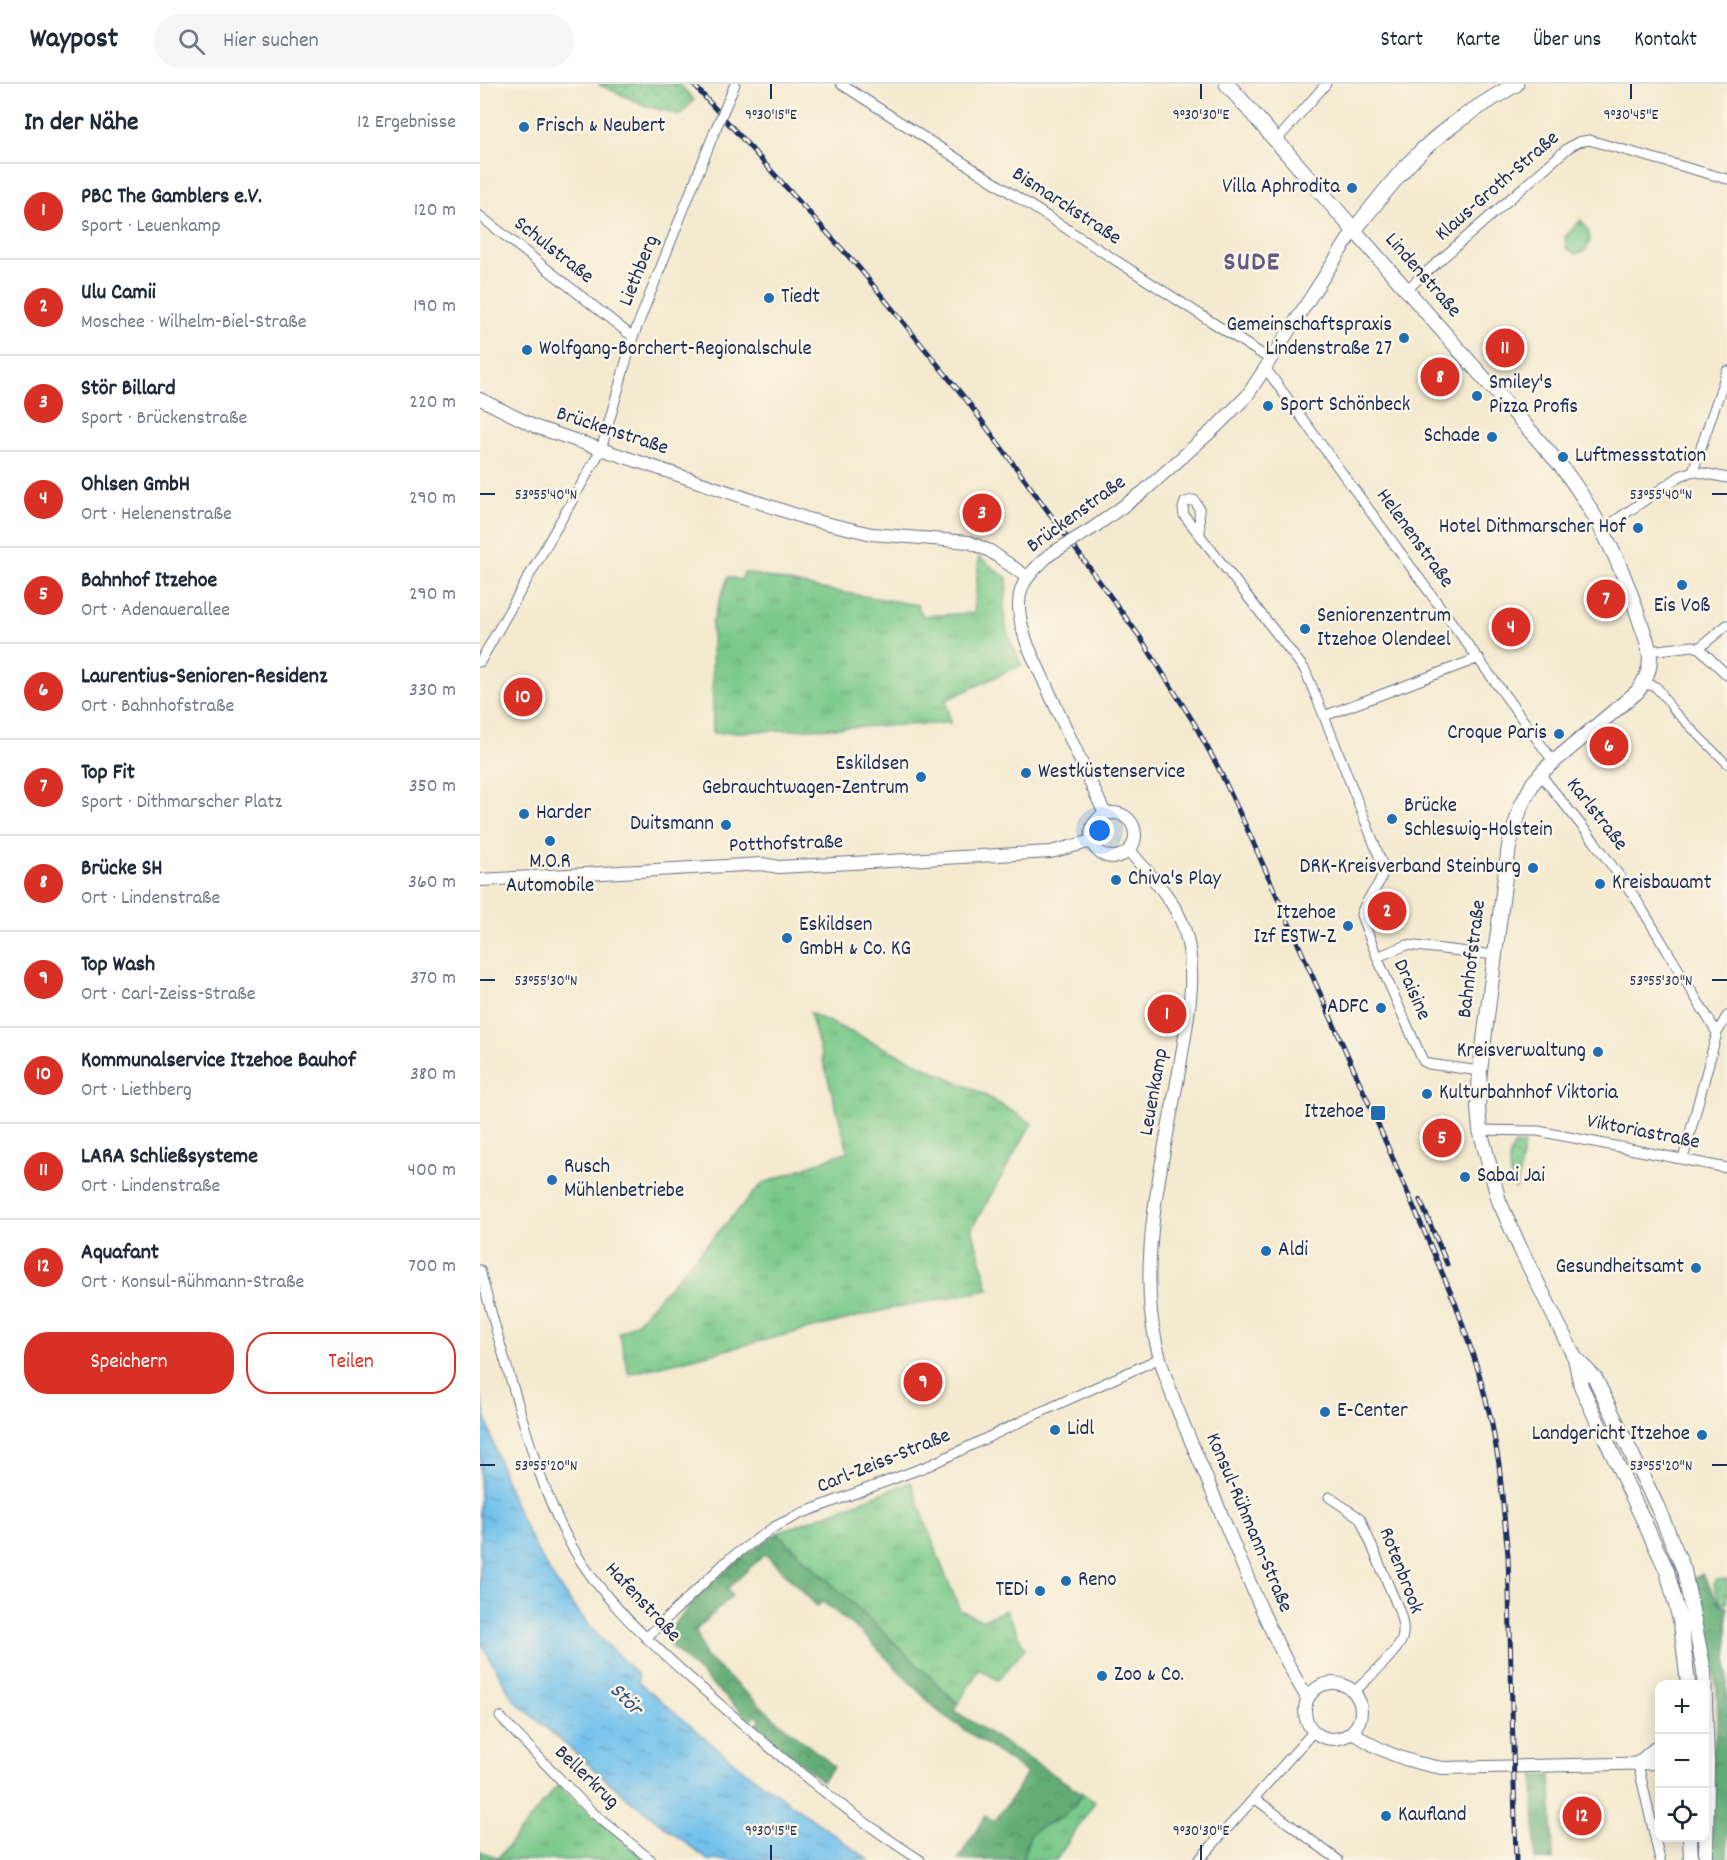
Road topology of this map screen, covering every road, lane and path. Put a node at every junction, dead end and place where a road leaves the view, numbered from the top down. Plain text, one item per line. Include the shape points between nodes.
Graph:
1 (735, 84) edge
2 (841, 84) edge
3 (1227, 84) edge
4 (1326, 84) edge
5 (1516, 84) edge
6 (1277, 140) junction
7 (1727, 179) edge
8 (480, 216) edge
9 (1354, 230) junction
10 (1406, 290) junction
11 (633, 337) junction
12 (1269, 365) junction
13 (1727, 371) edge
14 (480, 399) edge
15 (601, 450) junction
16 (1693, 471) junction
17 (1727, 478) edge
18 (1603, 529) junction
19 (1200, 533) dead end
20 (1027, 577) junction
21 (1727, 625) edge
22 (1699, 648) junction
23 (1649, 651) junction
24 (1479, 658) junction
25 (480, 662) edge
26 (1727, 675) edge
27 (1646, 677) junction
28 (1662, 694) joint
29 (1323, 716) junction
30 (1554, 761) junction
31 (1727, 764) edge
32 (1540, 774) junction
33 (1105, 814) junction
34 (1092, 841) junction
35 (1130, 850) junction
36 (480, 880) edge
37 (1495, 955) junction
38 (1377, 957) junction
39 (1727, 1016) edge
40 (1717, 1033) junction
41 (1480, 1071) junction
42 (1480, 1130) junction
43 (1683, 1159) junction
44 (1727, 1167) edge
45 (480, 1270) edge
46 (1161, 1358) junction
47 (1575, 1358) junction
48 (1329, 1497) dead end
49 (646, 1638) junction
50 (1688, 1680) edge
51 (1354, 1692) junction
52 (1307, 1698) junction
53 (500, 1717) dead end
54 (1313, 1732) junction
55 (1353, 1732) junction
56 (1705, 1734) edge
57 (1655, 1749) edge
58 (1655, 1763) edge
59 (1638, 1764) junction
60 (1706, 1788) edge
61 (1254, 1798) junction
62 (1690, 1842) edge
63 (651, 1860) edge
64 (920, 1860) edge
65 (1199, 1860) edge
66 (1338, 1860) edge
67 (1660, 1860) edge
68 (1691, 1860) edge
69 (1706, 1860) edge

1 - 11 street, Liethberg, bridge
2 - 12 street, Bismarckstraße
3 - 6 main road, Lindenstraße
4 - 6 street
5 - 9 main road via 1428,145
6 - 9 main road, Lindenstraße
7 - 10 street, Klaus-Groth-Straße via 1588,140 1578,142
8 - 11 street, Schulstraße
9 - 10 main road, Lindenstraße
9 - 12 street, Brückenstraße
10 - 18 main road, Lindenstraße via 1561,466
11 - 15 street, Liethberg
12 - 20 street, Brückenstraße, bridge via 1247,396 1216,427 1134,499 1049,555
12 - 24 street, Helenenstraße
13 - 16 street
14 - 15 street, Brückenstraße via 536,427
15 - 20 street, Brückenstraße via 808,519 872,534 969,542 990,551
15 - 25 street, Liethberg
16 - 17 street
16 - 18 street
18 - 23 main road, Lindenstraße via 1626,580
19 - 29 street via 1305,670
20 - 33 street via 1019,602 1023,631
21 - 22 street
22 - 23 street
22 - 26 street
23 - 27 main road, Lindenstraße
24 - 29 street
24 - 30 street, Helenenstraße
27 - 28 street
27 - 30 main road, Bahnhofstraße via 1632,697
28 - 31 street
29 - 38 street via 1383,866 1382,877 1361,915
30 - 32 main road, Bahnhofstraße
32 - 37 main road, Bahnhofstraße via 1524,798 1512,834
32 - 40 street, Karlstraße via 1636,899
33 - 34 street via 1093,825
33 - 35 street via 1118,813 1130,820 1135,838
34 - 35 street via 1098,851 1108,856 1120,856
34 - 36 street, Potthofstraße via 1051,852
35 - 46 street, Leuenkamp via 1179,917 1192,965 1189,1014 1149,1259 1151,1313
37 - 38 street, Draisine via 1407,945
37 - 41 main road, Bahnhofstraße
38 - 41 street, Draisine via 1423,1061
39 - 40 street
40 - 43 street
41 - 42 main road, Bahnhofstraße
42 - 43 street, Viktoriastraße via 1538,1131
42 - 47 main road, Bahnhofstraße via 1505,1217
43 - 44 street, Viktoriastraße
45 - 49 street, Hafenstraße via 524,1428 555,1513 593,1578
46 - 49 street, Carl-Zeiss-Straße via 930,1465 774,1527 729,1559
46 - 52 street, Konsul-Rühmann-Straße via 1264,1612
47 - 50 main road via 1581,1386 1667,1571 1681,1624
47 - 56 main road via 1595,1378 1684,1570 1704,1671
48 - 51 street, Rotenbrook via 1360,1518 1403,1626 1396,1649
49 - 64 street, Hafenstraße via 827,1795
51 - 52 street via 1346,1686 1323,1684
51 - 55 street via 1361,1714
52 - 54 street, Konsul-Rühmann-Straße via 1306,1720
53 - 63 street, Bellerkrug via 591,1811
54 - 55 street via 1333,1740
54 - 61 street
55 - 59 street via 1385,1752 1443,1768
57 - 59 main road
58 - 59 street
59 - 67 street
60 - 69 main road
61 - 65 street
61 - 66 street
62 - 68 main road

